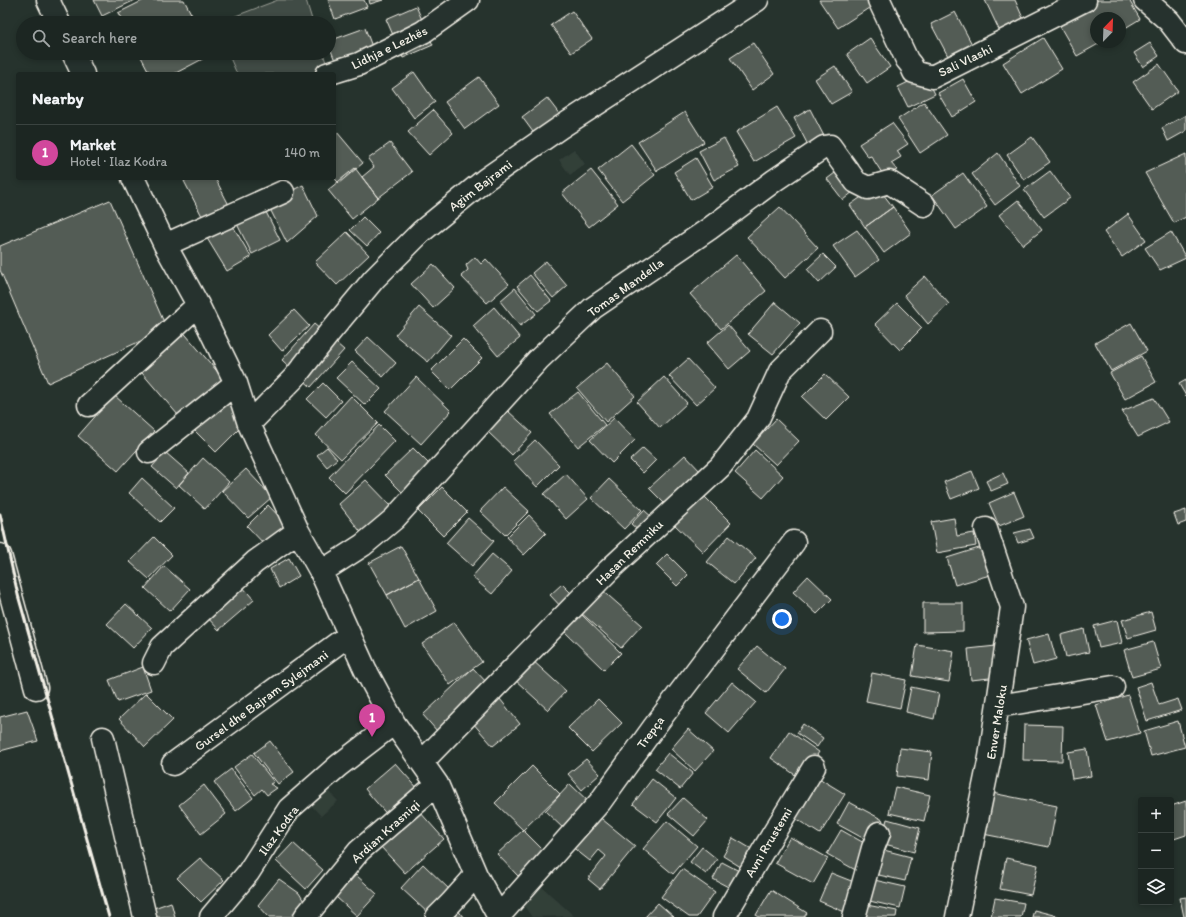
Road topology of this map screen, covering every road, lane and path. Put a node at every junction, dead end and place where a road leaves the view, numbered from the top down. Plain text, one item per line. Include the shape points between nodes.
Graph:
1 (48, 0) edge
2 (468, 0) edge
3 (757, 0) edge
4 (879, 0) edge
5 (1086, 0) edge
6 (1145, 0) edge
7 (56, 16) edge
8 (1186, 42) edge
9 (76, 60) edge
10 (82, 72) edge
11 (333, 72) edge
12 (134, 180) edge
13 (283, 192) dead end
14 (924, 205) dead end
15 (165, 245) junction
16 (198, 304) junction
17 (820, 331) dead end
18 (236, 383) junction
19 (89, 405) dead end
20 (249, 424) junction
21 (149, 452) dead end
22 (986, 529) dead end
23 (298, 531) junction
24 (794, 542) dead end
25 (0, 555) edge
26 (321, 572) junction
27 (349, 635) junction
28 (154, 663) dead end
29 (1113, 687) dead end
30 (36, 688) dead end
31 (998, 706) junction
32 (394, 723) junction
33 (103, 738) dead end
34 (422, 762) junction
35 (173, 764) dead end
36 (814, 767) dead end
37 (437, 784) junction
38 (879, 833) dead end
39 (476, 875) junction
40 (499, 916) edge
41 (145, 917) edge
42 (211, 917) edge
43 (305, 917) edge
44 (437, 917) edge
45 (724, 917) edge
46 (854, 917) edge
47 (956, 917) edge

1 - 7 street
2 - 11 street, Lidhja e Lezhës via 423,32 359,64
3 - 20 street, Agim Bajrami via 561,127 486,179 421,232 374,279 294,378
4 - 5 street, Sali Vlashi via 914,72 932,77
6 - 8 street via 1169,21
9 - 10 street
12 - 15 street
13 - 15 street
14 - 26 street, Tomas Mandella via 889,182 868,188 856,182 830,146 824,147 593,308 538,360 394,519 363,545
15 - 16 street
16 - 18 street
16 - 19 street
17 - 34 street, Hasan Remniku via 780,371 758,419 720,467 608,570
18 - 20 street
18 - 21 street
20 - 23 street
22 - 31 street, Enver Maloku via 1012,607
23 - 26 street
23 - 28 street via 255,562 162,647
24 - 40 street, Trepça via 600,802
25 - 30 street
26 - 27 street
27 - 32 street
27 - 35 street, Gursel dhe Bajram Sylejmani
29 - 31 street
31 - 47 street, Enver Maloku via 990,757
32 - 34 street
32 - 42 street, Ilaz Kodra via 338,766 289,809 248,873
33 - 41 street
34 - 37 street
36 - 45 street, Avni Rrustemi
37 - 39 street
37 - 43 street, Ardian Krasniqi via 359,851
38 - 46 street
39 - 40 street
39 - 44 street

